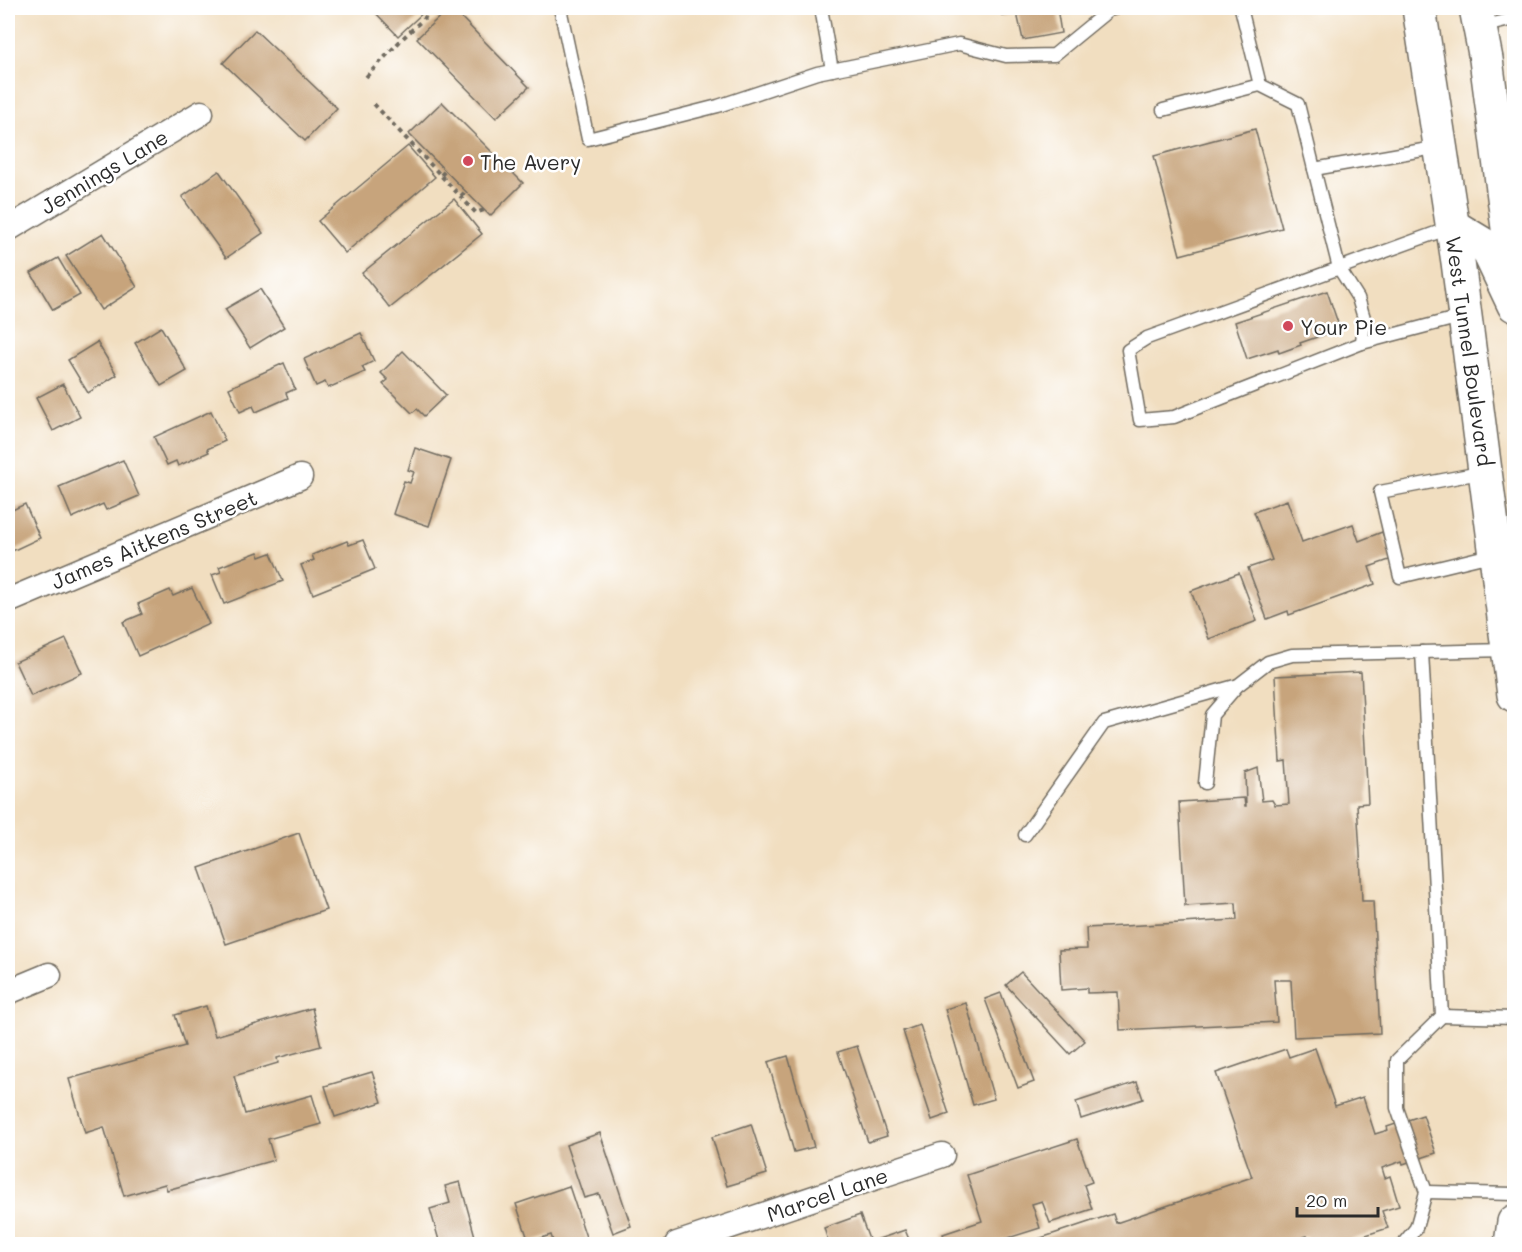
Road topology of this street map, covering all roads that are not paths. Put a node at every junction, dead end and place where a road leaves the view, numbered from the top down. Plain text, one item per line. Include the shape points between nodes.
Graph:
1 (560, 8) edge
2 (821, 8) edge
3 (1111, 8) edge
4 (1241, 8) edge
5 (1419, 8) edge
6 (1478, 18) edge
7 (1515, 19) edge
8 (832, 70) junction
9 (1260, 85) junction
10 (1163, 110) dead end
11 (201, 113) dead end
12 (1441, 147) junction
13 (1314, 169) junction
14 (1453, 226) junction
15 (8, 229) edge
16 (1339, 268) junction
17 (1515, 274) edge
18 (1515, 305) edge
19 (1466, 316) junction
20 (1362, 343) junction
21 (1486, 472) junction
22 (300, 477) dead end
23 (1496, 554) junction
24 (8, 601) edge
25 (1509, 650) junction
26 (1422, 652) junction
27 (1236, 686) junction
28 (1515, 695) edge
29 (1205, 783) dead end
30 (1025, 835) dead end
31 (49, 975) dead end
32 (8, 992) edge
33 (1442, 1016) junction
34 (1515, 1018) edge
35 (942, 1155) dead end
36 (1426, 1192) junction
37 (1515, 1194) edge
38 (1515, 1222) edge
39 (677, 1245) edge
40 (1403, 1245) edge
41 (1511, 1245) edge

1 - 8 lane via 588,139 718,106
2 - 8 lane
3 - 8 lane via 1053,55 1006,56 959,44
4 - 9 lane
5 - 12 main road, West Tunnel Boulevard
6 - 7 lane
6 - 17 main road via 1502,150
9 - 10 lane
9 - 13 lane via 1298,104
11 - 15 street, Jennings Lane
12 - 13 lane
12 - 14 main road, West Tunnel Boulevard
13 - 16 lane
14 - 16 lane
14 - 18 main road via 1486,246
14 - 19 main road, West Tunnel Boulevard
16 - 20 lane via 1358,298 1364,318
16 - 20 lane via 1147,338 1128,350 1140,420 1174,417
19 - 20 lane
19 - 21 main road, West Tunnel Boulevard
21 - 23 main road, West Tunnel Boulevard
21 - 23 lane via 1380,492 1400,577
22 - 24 street, James Aitkens Street
23 - 25 main road, West Tunnel Boulevard
25 - 26 lane
25 - 28 main road, West Tunnel Boulevard
26 - 27 lane via 1292,655 1268,662
26 - 33 lane
27 - 29 lane via 1212,715
27 - 30 lane via 1104,723
31 - 32 street
33 - 34 lane
33 - 36 lane via 1397,1060 1396,1108
35 - 39 street, Marcel Lane
36 - 37 lane
36 - 40 lane via 1416,1228
38 - 41 main road

